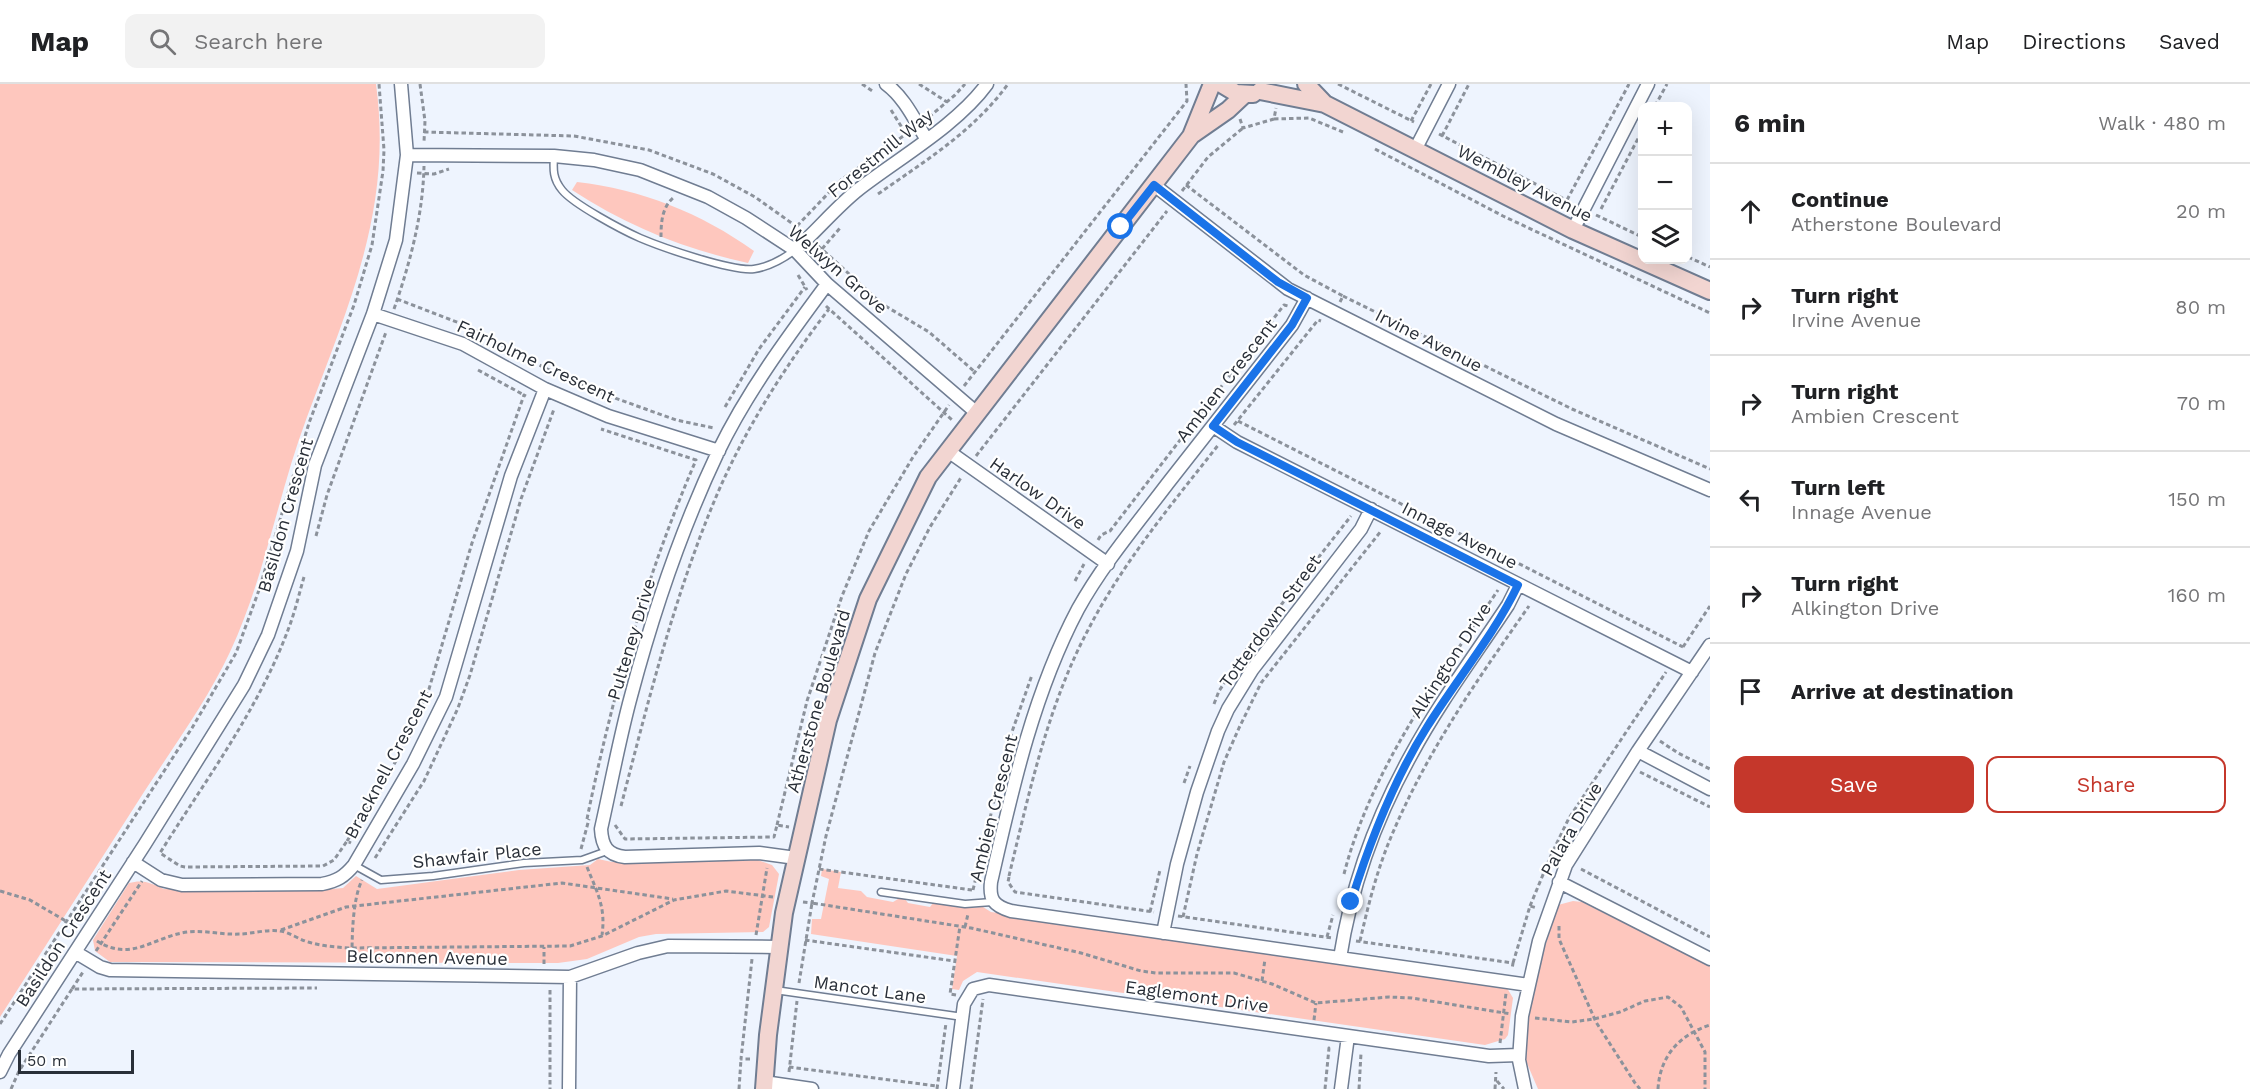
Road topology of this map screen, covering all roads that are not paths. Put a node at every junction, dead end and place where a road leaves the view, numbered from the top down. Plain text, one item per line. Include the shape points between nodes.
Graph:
1 (401, 84) edge
2 (886, 84) edge
3 (987, 84) edge
4 (1212, 84) edge
5 (1221, 84) edge
6 (1306, 84) edge
7 (1449, 84) edge
8 (1648, 84) edge
9 (1258, 90) edge
10 (1325, 104) junction
11 (1191, 136) junction
12 (927, 140) junction
13 (1414, 150) junction
14 (407, 155) junction
15 (554, 156) junction
16 (1154, 185) junction
17 (1573, 230) junction
18 (795, 250) junction
19 (827, 284) junction
20 (1710, 291) edge
21 (1307, 298) junction
22 (373, 314) junction
23 (545, 389) junction
24 (978, 414) junction
25 (1213, 426) junction
26 (719, 451) junction
27 (948, 451) junction
28 (1710, 490) edge
29 (1371, 509) junction
30 (1108, 564) junction
31 (1518, 585) junction
32 (1710, 645) edge
33 (1692, 672) junction
34 (1643, 754) junction
35 (1710, 789) edge
36 (607, 851) junction
37 (796, 858) junction
38 (133, 862) junction
39 (354, 865) junction
40 (1559, 882) junction
41 (881, 892) dead end
42 (992, 902) junction
43 (1163, 933) junction
44 (779, 947) junction
45 (75, 951) junction
46 (1340, 958) junction
47 (1710, 959) edge
48 (570, 982) junction
49 (1529, 985) junction
50 (774, 990) junction
51 (963, 1017) junction
52 (1348, 1036) junction
53 (1519, 1055) junction
54 (0, 1072) edge
55 (764, 1086) edge
56 (569, 1089) edge
57 (812, 1089) edge
58 (953, 1089) edge
59 (1341, 1089) edge
60 (1525, 1089) edge

1 - 14 street, Basildon Crescent
2 - 12 street via 905,104
3 - 12 street, Forestmill Way via 978,97
4 - 11 street, Atherstone Boulevard
5 - 9 street, Wembley Avenue via 1228,90
6 - 10 street, Wembley Avenue
7 - 13 street
8 - 17 street
9 - 10 street, Wembley Avenue
9 - 11 street, Atherstone Boulevard
10 - 13 street, Wembley Avenue
11 - 16 street, Atherstone Boulevard
12 - 18 street, Forestmill Way via 857,191
13 - 17 street, Wembley Avenue
14 - 15 street, Welwyn Grove
14 - 22 street, Basildon Crescent via 396,240
15 - 18 street, Welwyn Grove via 640,170 708,197
15 - 18 lane via 553,176 563,192 639,238 752,270
16 - 21 street, Irvine Avenue via 1278,282
16 - 24 street, Atherstone Boulevard
17 - 20 street, Wembley Avenue
18 - 19 street, Welwyn Grove
19 - 24 street, Welwyn Grove
19 - 26 street, Pulteney Drive via 759,378
21 - 25 street, Ambien Crescent via 1292,325
21 - 28 street, Irvine Avenue via 1548,420
22 - 23 street, Fairholme Crescent via 463,344
22 - 38 street, Basildon Crescent via 315,465 297,551 268,635 244,685
23 - 26 street, Fairholme Crescent via 608,416
23 - 39 street, Bracknell Crescent via 511,476 446,697 413,764
24 - 27 street, Atherstone Boulevard
25 - 29 street, Innage Avenue
25 - 30 street, Ambien Crescent
26 - 36 street, Pulteney Drive via 657,607 631,697 601,829
27 - 30 street, Harlow Drive
27 - 37 street, Atherstone Boulevard via 928,477 868,598 828,720
29 - 31 street, Innage Avenue
29 - 43 street, Totterdown Street via 1361,529 1252,670 1228,709 1197,792
30 - 42 street, Ambien Crescent via 1078,609 1046,682 1007,809 991,882
31 - 33 street, Innage Avenue
31 - 46 street, Alkington Drive via 1426,729 1395,786 1360,873
32 - 33 street, Palara Drive
33 - 34 street, Palara Drive
34 - 35 street
34 - 40 street, Palara Drive via 1597,813
36 - 37 street via 625,857 759,854
36 - 39 lane, Shawfair Place via 582,860 381,880
37 - 44 street, Atherstone Boulevard
38 - 39 street, Bracknell Crescent via 161,880 182,885 322,884 339,880
38 - 45 street, Basildon Crescent
40 - 47 street
40 - 49 street, Palara Drive
41 - 42 lane via 965,904
42 - 43 street, Ambien Crescent via 1011,911
43 - 46 street, Ambien Crescent
44 - 48 street, Belconnen Avenue via 668,946 638,953
44 - 50 street, Atherstone Boulevard
45 - 48 street, Belconnen Avenue via 99,968 110,970
45 - 54 street, Basildon Crescent
46 - 49 street, Ambien Crescent
48 - 56 street
49 - 53 street, Palara Drive
50 - 51 lane, Mancot Lane
50 - 55 street, Atherstone Boulevard
51 - 52 street, Eaglemont Drive via 964,1004 973,989 989,985
51 - 58 street, Eaglemont Drive
52 - 53 street, Eaglemont Drive via 1489,1056
52 - 59 street
53 - 60 street, Palara Drive
55 - 57 street

